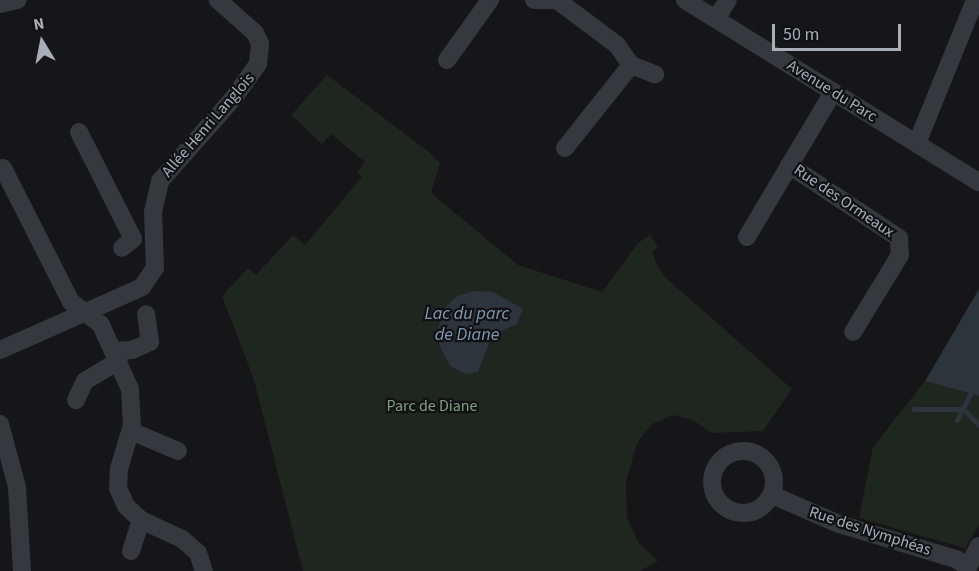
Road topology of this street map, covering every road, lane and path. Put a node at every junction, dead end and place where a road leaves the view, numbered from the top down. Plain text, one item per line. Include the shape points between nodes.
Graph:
1 (18, 0) edge
2 (218, 0) edge
3 (490, 0) edge
4 (534, 0) edge
5 (557, 0) edge
6 (685, 0) edge
7 (728, 0) edge
8 (975, 0) edge
9 (0, 4) edge
10 (716, 19) junction
11 (447, 60) dead end
12 (631, 65) junction
13 (655, 74) dead end
14 (834, 92) junction
15 (79, 132) dead end
16 (916, 143) junction
17 (565, 148) dead end
18 (789, 165) junction
19 (3, 168) dead end
20 (979, 182) edge
21 (747, 237) dead end
22 (122, 248) dead end
23 (83, 313) junction
24 (146, 314) dead end
25 (852, 332) dead end
26 (0, 350) edge
27 (116, 356) junction
28 (76, 400) dead end
29 (0, 424) edge
30 (131, 431) junction
31 (3, 445) edge
32 (178, 451) dead end
33 (772, 495) dead end
34 (141, 520) junction
35 (979, 546) edge
36 (131, 551) dead end
37 (967, 569) edge
38 (22, 571) edge
39 (204, 571) edge

1 - 9 street
2 - 23 street, Allée Henri Langlois via 255,33 260,55 255,71 160,181 153,212 155,268 142,287
3 - 11 street
4 - 5 street
5 - 12 street via 617,45
6 - 10 street, Avenue du Parc
7 - 10 street
8 - 16 street
10 - 14 street, Avenue du Parc
12 - 13 street
12 - 17 street
14 - 16 street, Avenue du Parc
14 - 18 street, Rue des Ormeaux
15 - 22 street via 133,239
16 - 20 street, Avenue du Parc
18 - 21 street, Rue des Ormeaux
18 - 25 street, Rue des Ormeaux via 899,238 900,255
19 - 23 street via 71,302
23 - 26 street, Allée Henri Langlois
23 - 27 street via 101,325
24 - 27 street via 150,342
27 - 28 street via 84,381
27 - 30 street via 130,389
29 - 31 street
30 - 32 street
30 - 34 street via 119,469 118,488 126,506
31 - 38 street via 17,487
33 - 37 street, Rue des Nymphéas via 839,524 956,559
34 - 36 street
34 - 39 street via 182,539 198,553
35 - 37 street

